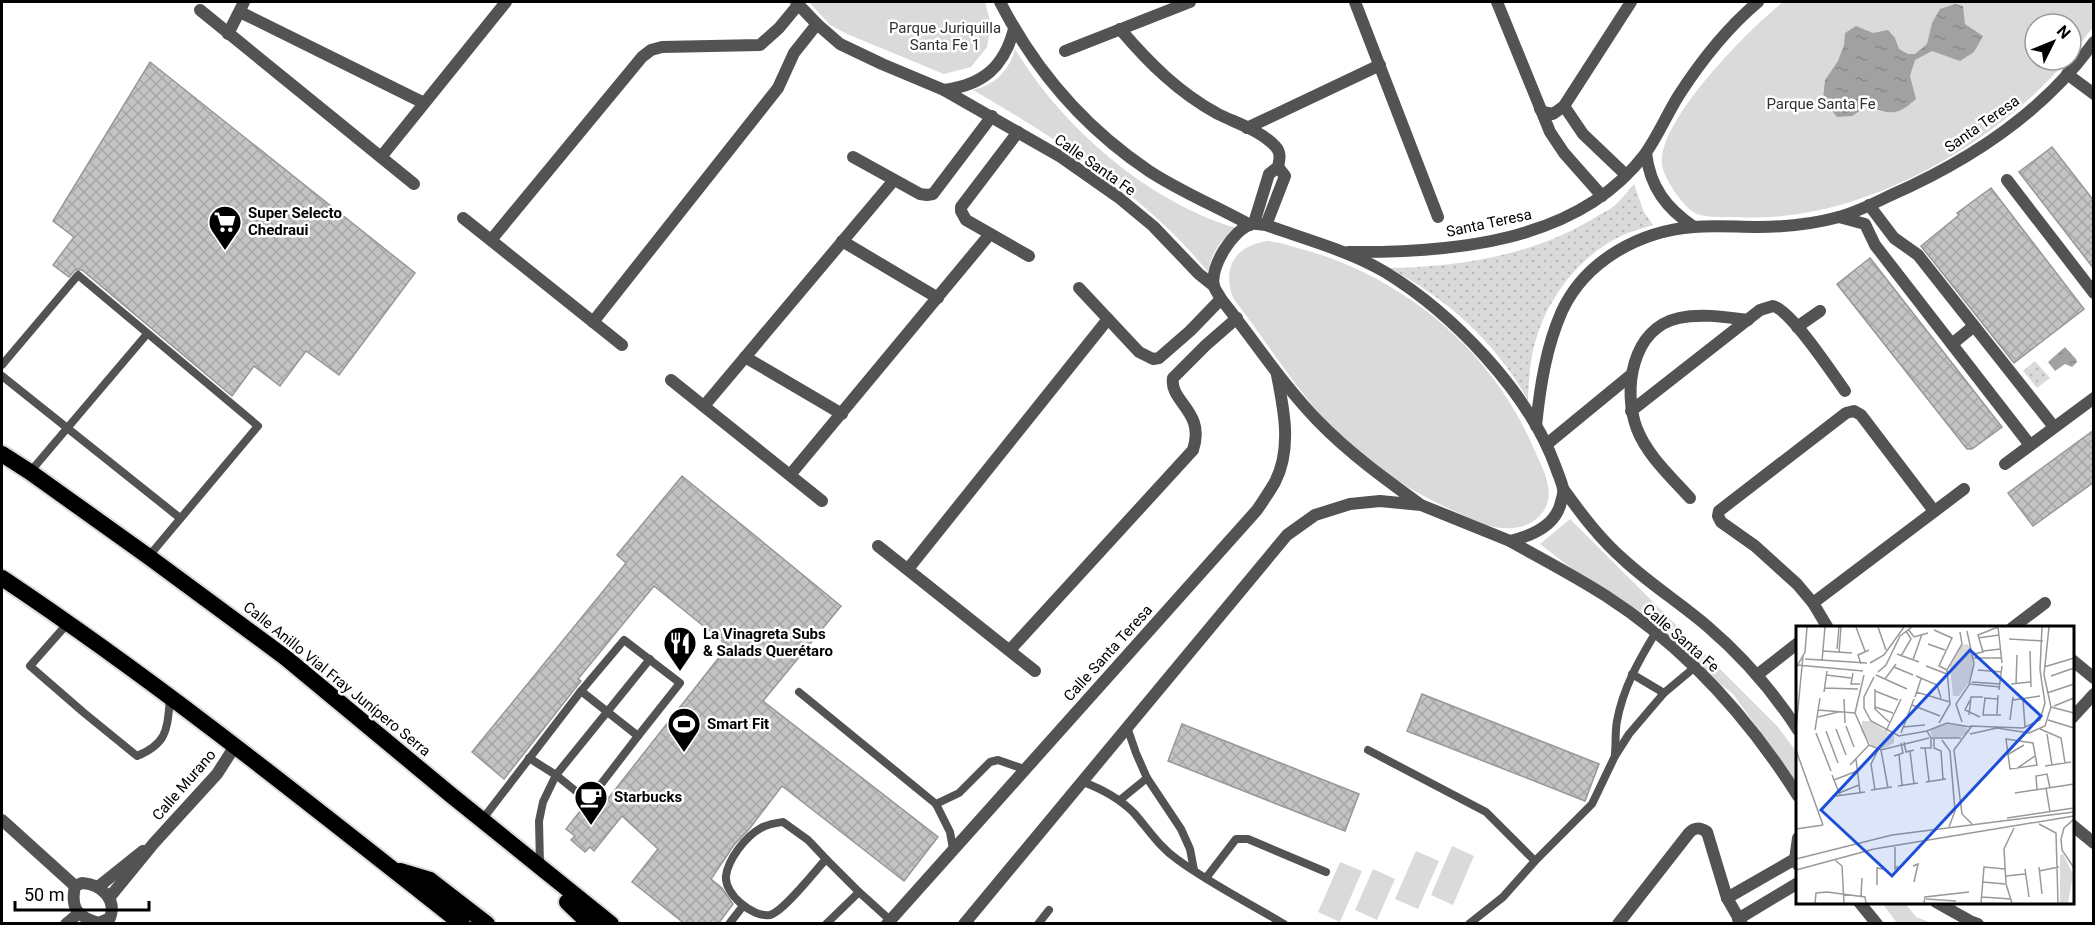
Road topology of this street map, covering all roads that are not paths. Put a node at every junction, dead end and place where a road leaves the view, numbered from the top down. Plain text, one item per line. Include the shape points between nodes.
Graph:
1 (506, 2) edge
2 (1000, 2) edge
3 (1190, 2) edge
4 (1355, 2) edge
5 (1497, 2) edge
6 (1631, 2) edge
7 (1758, 2) edge
8 (797, 3) edge
9 (242, 7) edge
10 (200, 10) dead end
11 (817, 24) junction
12 (1014, 28) junction
13 (1120, 29) junction
14 (228, 34) junction
15 (2092, 49) edge
16 (1065, 51) dead end
17 (1380, 65) junction
18 (2067, 74) junction
19 (944, 90) junction
20 (2094, 94) edge
21 (424, 103) junction
22 (1564, 106) junction
23 (1540, 109) junction
24 (992, 116) junction
25 (1247, 128) junction
26 (1018, 132) junction
27 (1646, 153) junction
28 (381, 157) junction
29 (853, 157) dead end
30 (1626, 175) junction
31 (894, 180) junction
32 (2007, 180) dead end
33 (414, 184) dead end
34 (1602, 196) junction
35 (1869, 205) junction
36 (1438, 217) dead end
37 (1839, 217) junction
38 (463, 218) dead end
39 (1256, 224) junction
40 (1694, 227) junction
41 (990, 234) junction
42 (491, 240) junction
43 (842, 241) junction
44 (1340, 252) junction
45 (1029, 256) dead end
46 (1214, 286) junction
47 (1079, 288) dead end
48 (2094, 293) edge
49 (938, 298) junction
50 (1221, 299) junction
51 (1820, 311) dead end
52 (1237, 318) junction
53 (1108, 319) junction
54 (1748, 320) junction
55 (593, 322) junction
56 (1974, 326) junction
57 (1797, 327) junction
58 (147, 333) junction
59 (1952, 344) junction
60 (622, 345) dead end
61 (746, 357) junction
62 (2, 365) edge
63 (1276, 374) junction
64 (1632, 375) junction
65 (2, 376) edge
66 (671, 380) dead end
67 (1845, 391) dead end
68 (2094, 398) edge
69 (704, 406) junction
70 (1631, 411) junction
71 (842, 414) junction
72 (1536, 426) junction
73 (2054, 427) junction
74 (66, 428) junction
75 (1547, 444) junction
76 (2030, 445) junction
77 (2, 454) edge
78 (2005, 464) dead end
79 (30, 472) junction
80 (790, 475) junction
81 (1964, 489) dead end
82 (1564, 490) junction
83 (1689, 498) dead end
84 (822, 501) dead end
85 (1421, 505) junction
86 (1934, 511) junction
87 (180, 518) junction
88 (1510, 541) junction
89 (878, 546) dead end
90 (149, 556) junction
91 (908, 569) junction
92 (2, 578) edge
93 (1813, 603) junction
94 (2044, 603) dead end
95 (2025, 619) junction
96 (68, 622) junction
97 (1823, 626) edge
98 (2015, 626) edge
99 (2033, 626) edge
100 (1656, 632) junction
101 (1796, 645) edge
102 (1010, 650) junction
103 (650, 659) junction
104 (2074, 661) edge
105 (1695, 667) junction
106 (1035, 671) dead end
107 (1632, 674) junction
108 (1756, 675) junction
109 (2094, 678) edge
110 (581, 691) junction
111 (799, 692) dead end
112 (1664, 693) junction
113 (2094, 694) edge
114 (171, 697) junction
115 (607, 711) junction
116 (2074, 717) edge
117 (1127, 727) junction
118 (1796, 727) edge
119 (638, 736) junction
120 (235, 746) junction
121 (1368, 750) dead end
122 (1615, 756) junction
123 (530, 758) junction
124 (1024, 769) junction
125 (556, 775) junction
126 (1147, 778) junction
127 (1083, 782) junction
128 (1796, 793) edge
129 (451, 795) junction
130 (1120, 800) junction
131 (936, 804) junction
132 (2, 820) edge
133 (482, 820) junction
134 (2074, 826) edge
135 (154, 843) junction
136 (2094, 843) edge
137 (953, 849) junction
138 (826, 859) junction
139 (1535, 861) junction
140 (1796, 863) edge
141 (540, 867) junction
142 (391, 868) junction
143 (1194, 870) junction
144 (1326, 872) dead end
145 (1206, 878) junction
146 (1796, 885) edge
147 (75, 886) junction
148 (98, 887) junction
149 (859, 892) junction
150 (109, 898) junction
151 (1727, 898) junction
152 (1860, 904) edge
153 (1938, 904) edge
154 (743, 906) junction
155 (1048, 910) dead end
156 (79, 913) junction
157 (113, 921) edge
158 (1740, 921) edge
159 (888, 922) edge
160 (66, 924) edge
161 (462, 924) edge
162 (487, 924) edge
163 (590, 924) edge
164 (611, 924) edge
165 (729, 924) edge
166 (826, 924) edge
167 (964, 924) edge
168 (1038, 924) edge
169 (1284, 924) edge
170 (1469, 924) edge
171 (1618, 924) edge
172 (1877, 924) edge
173 (1978, 924) edge

1 - 21 street
2 - 12 street, Calle Santa Fe
3 - 13 street
4 - 17 street
5 - 23 street
6 - 22 street
7 - 27 street, Santa Teresa via 1710,50
8 - 11 street, Calle Santa Fe
8 - 42 street via 779,28 760,45 651,50
9 - 14 street
9 - 21 street
10 - 14 street
11 - 19 street, Calle Santa Fe via 840,44
11 - 55 street via 794,52 778,88
12 - 19 street via 1010,45 991,72 977,82
12 - 39 street, Calle Santa Fe via 1055,87 1112,142 1178,188
13 - 16 street
13 - 25 street via 1165,77 1190,97
14 - 28 street
15 - 18 street, Santa Teresa
17 - 25 street
17 - 36 street
18 - 20 street
18 - 35 street, Santa Teresa via 2022,118 1974,152 1918,184
19 - 24 street, Calle Santa Fe
21 - 28 street
22 - 23 street via 1553,114
22 - 30 street via 1583,134
23 - 34 street via 1564,153
24 - 26 street, Calle Santa Fe
24 - 31 street via 933,194 920,194
25 - 39 street via 1273,143 1279,151 1278,167 1285,176
26 - 41 street via 961,207 966,220
26 - 46 street, Calle Santa Fe via 1118,197
27 - 30 street, Santa Teresa
27 - 40 street via 1659,195
28 - 33 street
29 - 31 street
30 - 34 street, Santa Teresa
31 - 43 street
32 - 48 street
34 - 44 street, Santa Teresa via 1532,231 1445,248
35 - 37 street, Santa Teresa
35 - 56 street via 1894,238 1918,255
37 - 40 street, Santa Teresa via 1761,227
37 - 59 street, Santa Teresa via 1865,224 1875,244
38 - 42 street
39 - 44 street, Calle Santa Fe
39 - 46 street via 1241,231 1222,251
40 - 72 street, Santa Teresa via 1654,234 1620,248 1595,267 1574,291 1562,311 1551,345 1540,386
41 - 45 street
41 - 49 street
42 - 55 street
43 - 49 street
43 - 61 street
44 - 72 street, Calle Santa Fe via 1384,272 1431,305 1474,344
46 - 50 street
47 - 53 street
49 - 71 street
50 - 52 street
50 - 53 street via 1159,358 1139,352
51 - 57 street
52 - 63 street
52 - 102 street via 1173,378 1173,388 1195,423 1193,450
53 - 91 street
54 - 57 street via 1773,306
54 - 64 street via 1690,316 1669,321 1642,345
54 - 70 street
55 - 60 street
56 - 59 street
56 - 73 street
57 - 67 street
58 - 62 lane via 78,275
58 - 74 lane
58 - 87 lane via 258,426
59 - 76 street, Santa Teresa
61 - 69 street
61 - 71 street
63 - 85 street via 1319,422 1370,468
63 - 124 street, Calle Santa Teresa via 1284,413 1284,448 1276,480 1257,510
64 - 70 street
64 - 75 street
65 - 74 lane
66 - 69 street
68 - 73 street
69 - 80 street
70 - 83 street via 1648,449
71 - 80 street
72 - 75 street, Calle Santa Fe
73 - 76 street
74 - 79 lane
74 - 87 lane
75 - 82 street, Calle Santa Fe
76 - 78 street
77 - 79 highway, Calle Anillo Vial Fray Junípero Serra
79 - 90 highway, Calle Anillo Vial Fray Junípero Serra
80 - 84 street
81 - 86 street
82 - 88 street via 1560,509 1546,527
82 - 108 street, Calle Santa Fe via 1591,527 1623,560 1707,626
85 - 88 street, Calle Santa Fe
85 - 117 street via 1380,501 1350,504 1315,515 1287,535
86 - 93 street
86 - 93 street via 1854,411 1846,413 1719,511 1721,522 1777,564
87 - 90 lane
88 - 100 street, Calle Santa Fe via 1605,595
89 - 91 street
90 - 129 highway, Calle Anillo Vial Fray Junípero Serra via 286,658
91 - 102 street
92 - 96 highway
93 - 97 street
94 - 95 street
95 - 98 street
95 - 99 street
96 - 114 highway
96 - 114 lane via 30,666 137,756 149,752 167,731
100 - 105 street, Calle Santa Fe
100 - 107 lane
101 - 108 street
102 - 106 street
103 - 110 lane via 624,640
103 - 115 lane
103 - 119 lane via 680,682
104 - 109 street
105 - 112 lane
105 - 128 street, Calle Santa Fe via 1774,758
107 - 112 lane
107 - 122 lane via 1617,721
108 - 118 street, Calle Santa Fe
110 - 115 lane
110 - 123 lane
111 - 131 lane
112 - 122 lane
113 - 116 street
114 - 120 highway
115 - 119 lane
115 - 125 lane
117 - 126 lane
117 - 127 street
119 - 125 lane via 588,801
120 - 135 street, Calle Murano via 217,774
120 - 142 highway
121 - 139 lane via 1486,812
122 - 139 lane via 1592,804
123 - 125 lane
123 - 133 lane
124 - 131 lane via 998,760 990,762 959,793
124 - 137 street, Calle Santa Teresa
125 - 141 lane via 539,821
126 - 130 lane
126 - 143 lane via 1181,829
127 - 130 lane
127 - 167 street
129 - 133 highway, Calle Anillo Vial Fray Junípero Serra
129 - 163 highway via 506,853
130 - 143 lane via 1161,845
131 - 137 lane via 950,832
132 - 147 street
133 - 141 highway, Calle Anillo Vial Fray Junípero Serra
134 - 136 street
135 - 148 street, Calle Murano
135 - 150 street, Calle Murano
137 - 159 street, Calle Santa Teresa
138 - 149 lane
138 - 154 lane via 772,915
138 - 154 lane via 783,822 760,828 729,863 726,878
139 - 170 lane via 1503,897
140 - 151 street
141 - 164 highway, Calle Anillo Vial Fray Junípero Serra
142 - 161 highway
142 - 162 highway via 430,880
143 - 145 lane
144 - 145 lane via 1241,838 1236,839
145 - 169 lane
146 - 158 street
147 - 148 street via 82,883
147 - 156 street via 72,898
148 - 150 street
149 - 159 lane
149 - 166 lane
150 - 157 street
151 - 158 street
151 - 171 street via 1707,832 1694,828
152 - 172 street
153 - 173 street
154 - 165 lane
155 - 168 lane
156 - 157 street via 99,923
156 - 160 street

